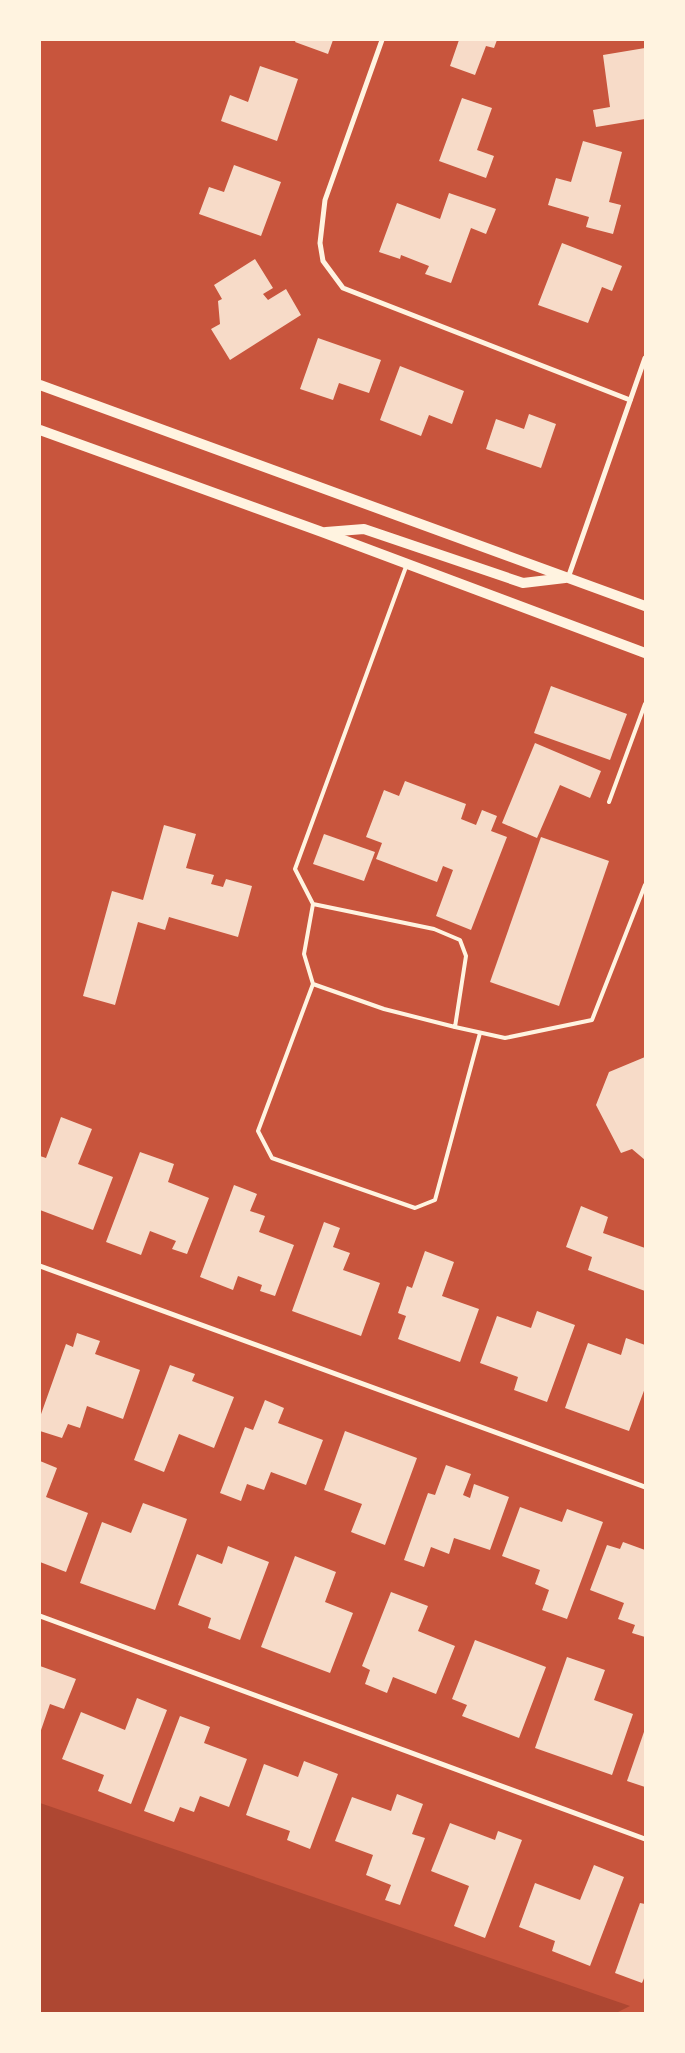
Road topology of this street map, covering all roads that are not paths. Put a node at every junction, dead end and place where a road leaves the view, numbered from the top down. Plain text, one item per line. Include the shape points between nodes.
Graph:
1 (382, 40) edge
2 (645, 358) edge
3 (40, 385) edge
4 (630, 400) junction
5 (40, 430) edge
6 (322, 532) junction
7 (407, 564) junction
8 (568, 578) junction
9 (645, 606) edge
10 (645, 653) edge
11 (645, 704) edge
12 (609, 802) dead end
13 (645, 885) edge
14 (313, 904) junction
15 (313, 984) junction
16 (455, 1027) junction
17 (480, 1032) junction
18 (40, 1266) edge
19 (645, 1487) edge
20 (40, 1616) edge
21 (645, 1839) edge

1 - 4 street via 325,200 320,243 324,261 343,288
2 - 4 street
3 - 8 main road
4 - 8 street
5 - 6 main road
6 - 7 main road
6 - 8 main road via 364,529 523,582
7 - 10 main road
7 - 14 lane via 295,869
8 - 9 main road
11 - 12 lane
13 - 17 lane via 592,1020 504,1038
14 - 15 lane via 304,954
14 - 16 lane via 434,929 460,940 466,956
15 - 16 lane via 384,1009
15 - 17 lane via 258,1131 272,1158 415,1208 435,1200
16 - 17 lane
18 - 19 street
20 - 21 street

